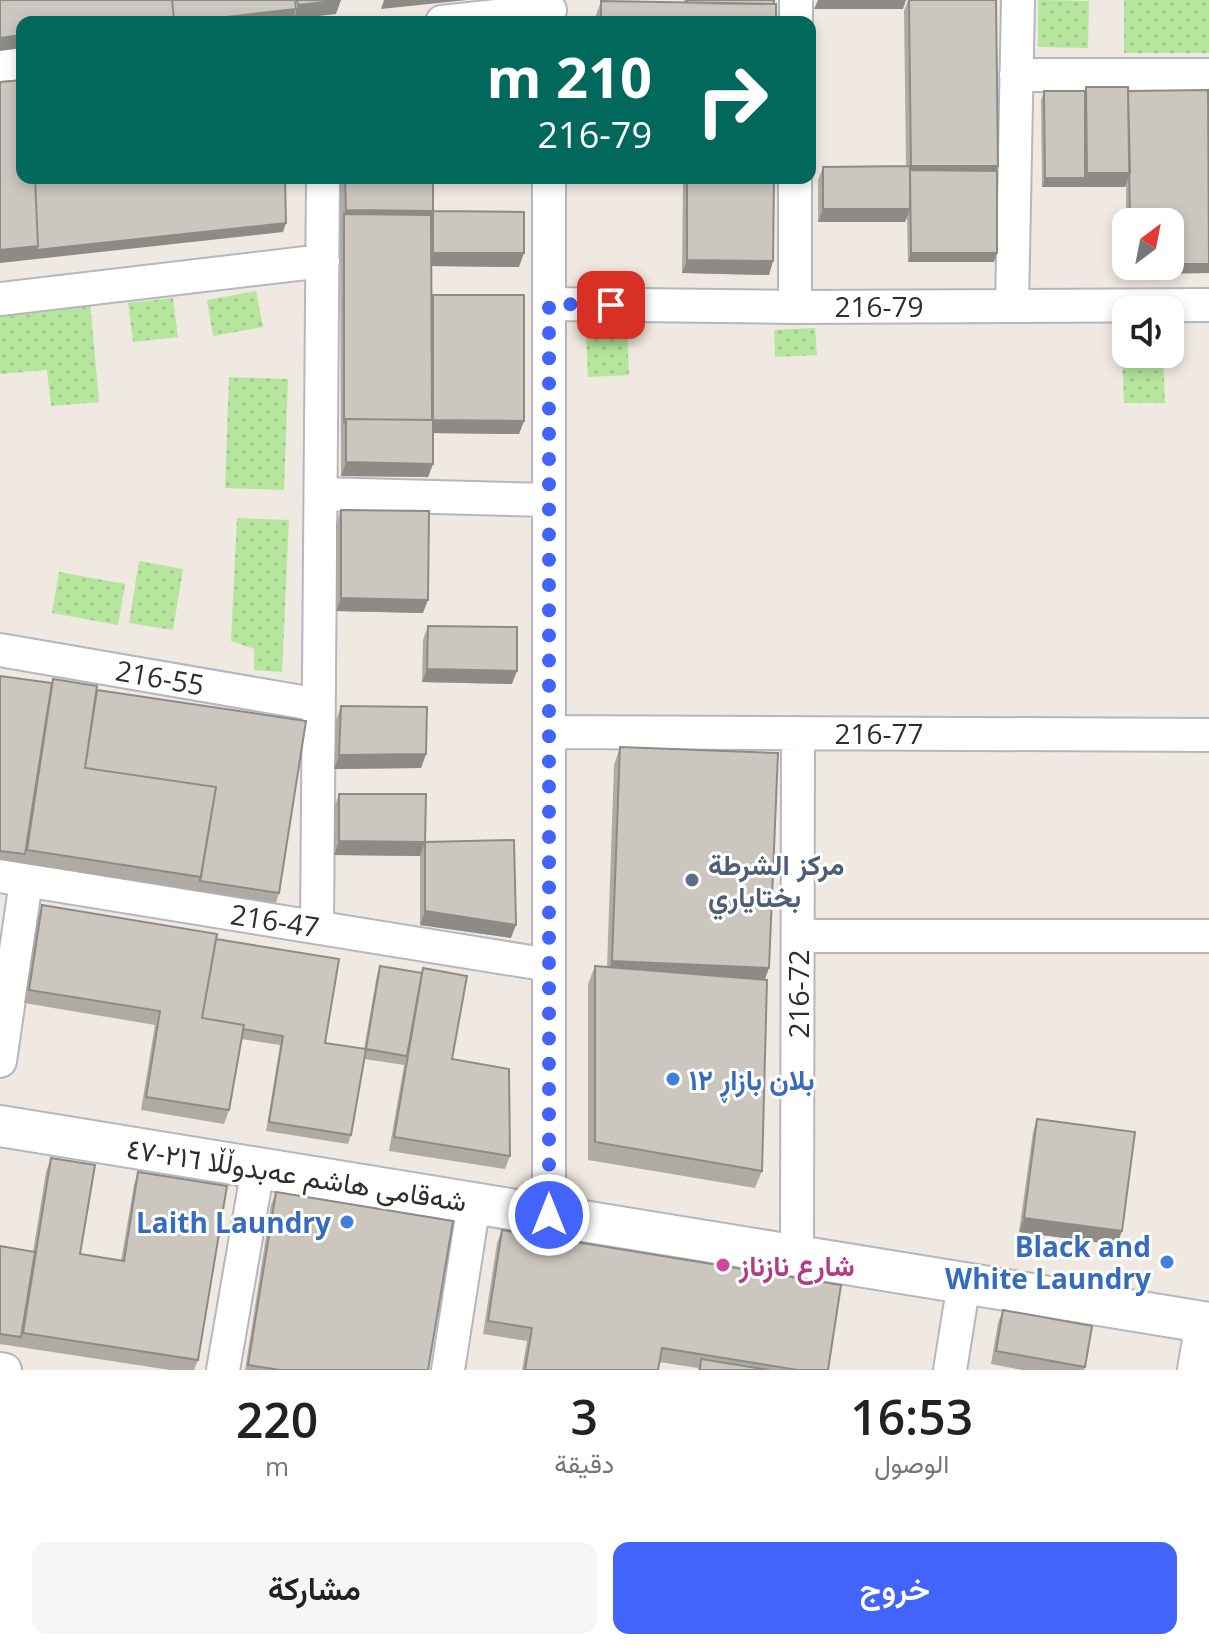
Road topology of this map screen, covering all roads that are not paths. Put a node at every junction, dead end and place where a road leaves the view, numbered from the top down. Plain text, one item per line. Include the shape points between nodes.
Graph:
1 (1018, 0) edge
2 (550, 11) edge
3 (501, 16) edge
4 (1016, 75) junction
5 (1209, 75) edge
6 (323, 184) edge
7 (549, 184) edge
8 (795, 184) edge
9 (323, 261) junction
10 (0, 299) edge
11 (549, 304) junction
12 (1209, 305) edge
13 (1012, 306) junction
14 (795, 307) junction
15 (321, 494) junction
16 (549, 500) junction
17 (0, 650) edge
18 (319, 705) junction
19 (549, 732) junction
20 (798, 733) junction
21 (1209, 735) edge
22 (13, 878) edge
23 (317, 927) junction
24 (798, 936) junction
25 (1209, 936) edge
26 (549, 965) junction
27 (0, 1061) edge
28 (0, 1126) edge
29 (258, 1168) junction
30 (474, 1203) junction
31 (549, 1215) junction
32 (797, 1256) junction
33 (964, 1283) junction
34 (1205, 1322) edge
35 (223, 1370) edge
36 (448, 1370) edge
37 (950, 1370) edge
38 (1194, 1370) edge

1 - 4 street
2 - 3 street
4 - 5 street
4 - 13 street
6 - 9 street
7 - 11 street
8 - 14 street
9 - 10 street
9 - 15 street
11 - 14 street, 216-79
11 - 16 street
12 - 13 street, 216-79
13 - 14 street, 216-79
15 - 16 street
15 - 18 street
16 - 19 street
17 - 18 street, 216-55
18 - 23 street
19 - 20 street, 216-77
19 - 26 street
20 - 21 street, 216-77
20 - 24 street, 216-72
22 - 23 street, 216-47
22 - 27 street
23 - 26 street, 216-47
24 - 25 street
24 - 32 street, 216-72
26 - 31 street
28 - 29 street, شەقامی هاشم عەبدوڵڵا ٢١٦-٤٧
29 - 30 street, شەقامی هاشم عەبدوڵڵا ٢١٦-٤٧
29 - 35 street
30 - 31 street, شەقامی هاشم عەبدوڵڵا ٢١٦-٤٧
30 - 36 street
31 - 32 street, شەقامی هاشم عەبدوڵڵا ٢١٦-٤٧
32 - 33 street, شەقامی هاشم عەبدوڵڵا ٢١٦-٤٧
33 - 34 street, شەقامی هاشم عەبدوڵڵا ٢١٦-٤٧
33 - 37 street
34 - 38 street

